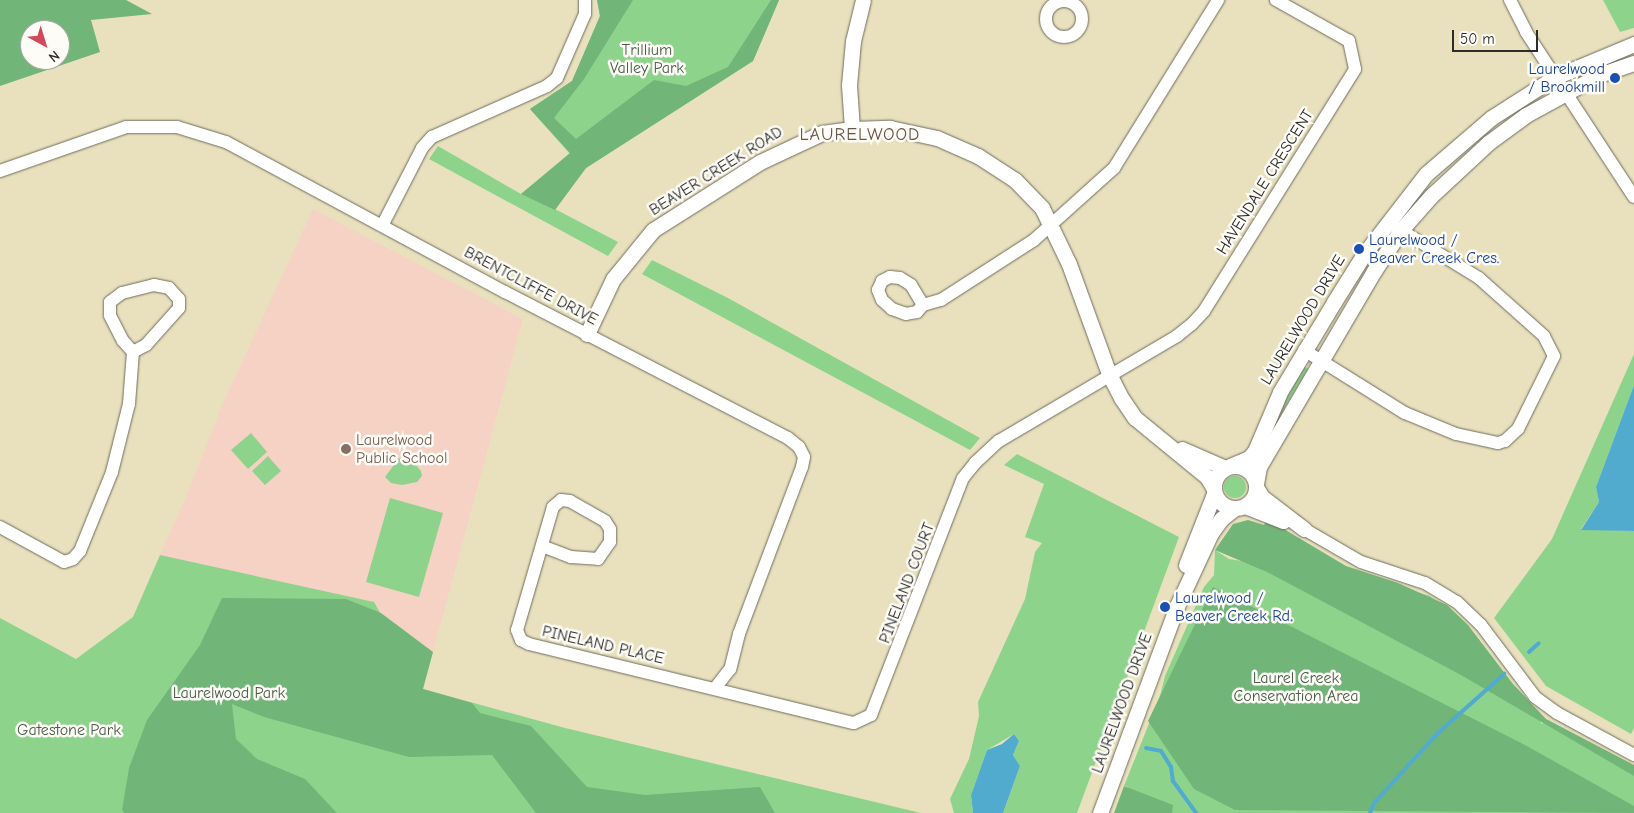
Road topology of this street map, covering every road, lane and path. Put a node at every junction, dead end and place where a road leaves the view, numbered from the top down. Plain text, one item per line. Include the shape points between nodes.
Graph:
1 (585, 0) edge
2 (863, 0) edge
3 (1218, 0) edge
4 (1276, 0) edge
5 (1510, 0) edge
6 (1634, 44) edge
7 (1634, 63) edge
8 (1555, 77) junction
9 (1565, 93) junction
10 (852, 128) junction
11 (0, 171) edge
12 (1633, 193) edge
13 (1388, 221) junction
14 (383, 224) junction
15 (1051, 224) junction
16 (1401, 230) junction
17 (923, 304) dead end
18 (587, 334) junction
19 (1304, 350) junction
20 (133, 352) junction
21 (1320, 359) junction
22 (1110, 374) junction
23 (1170, 444) junction
24 (1228, 467) junction
25 (1256, 485) junction
26 (1214, 490) junction
27 (1240, 507) junction
28 (0, 527) edge
29 (1304, 529) junction
30 (542, 546) junction
31 (1177, 606) junction
32 (716, 688) junction
33 (1634, 755) edge
34 (1100, 813) edge

1 - 14 street via 585,14 557,78 547,86 432,138 422,148
2 - 10 street via 853,41 849,85
3 - 15 street via 1114,168
4 - 22 street, HAVENDALE CRESCENT via 1349,41 1355,69 1204,311 1177,336
5 - 8 street
6 - 8 street, LAURELWOOD DRIVE
7 - 9 street
8 - 9 street
8 - 13 street, LAURELWOOD DRIVE via 1470,134 1426,174
9 - 12 street
9 - 16 street via 1488,142 1443,182
10 - 15 street, BEAVER CREEK ROAD via 890,128 927,136 978,156 1014,180 1042,208
10 - 18 street, BEAVER CREEK ROAD via 795,142 653,230 613,279
11 - 14 street, BRENTCLIFFE DRIVE via 126,127 176,127 226,142
13 - 16 street
13 - 19 street, LAURELWOOD DRIVE
14 - 18 street, BRENTCLIFFE DRIVE
15 - 17 street via 1034,240 941,300
15 - 22 street, BEAVER CREEK ROAD
16 - 21 street
16 - 21 street via 1479,278 1544,336 1554,356 1518,430 1498,443 1456,434 1405,413
18 - 32 street, BRENTCLIFFE DRIVE via 788,438 799,446 804,457 739,634 730,669
19 - 21 street
19 - 24 street, LAURELWOOD DRIVE via 1273,405 1255,451 1249,458
20 - 20 street via 146,345 179,308 179,299 169,288 154,285 122,293 110,302 110,315 123,341
20 - 28 street via 129,404 112,472 80,551 73,559 64,562
21 - 25 street via 1259,467
22 - 23 street, BEAVER CREEK ROAD via 1135,418
22 - 32 street, PINELAND COURT via 999,441 964,478 878,705 871,715 854,723
23 - 24 street, BEAVER CREEK ROAD
23 - 26 street, BEAVER CREEK ROAD via 1207,477
24 - 25 street via 1244,468
24 - 26 street via 1216,476
25 - 27 street via 1253,498
25 - 29 street via 1262,497
26 - 27 street via 1222,504
26 - 31 street, LAURELWOOD DRIVE via 1179,586
27 - 29 street
27 - 31 street, LAURELWOOD DRIVE via 1211,533
29 - 33 street via 1361,562 1425,583 1457,602 1481,625 1536,697 1557,714
30 - 30 street, PINELAND PLACE via 571,557 598,559 610,542 610,529 605,521 561,500 553,507
30 - 32 street, PINELAND PLACE via 517,630 521,640
31 - 34 street, LAURELWOOD DRIVE

